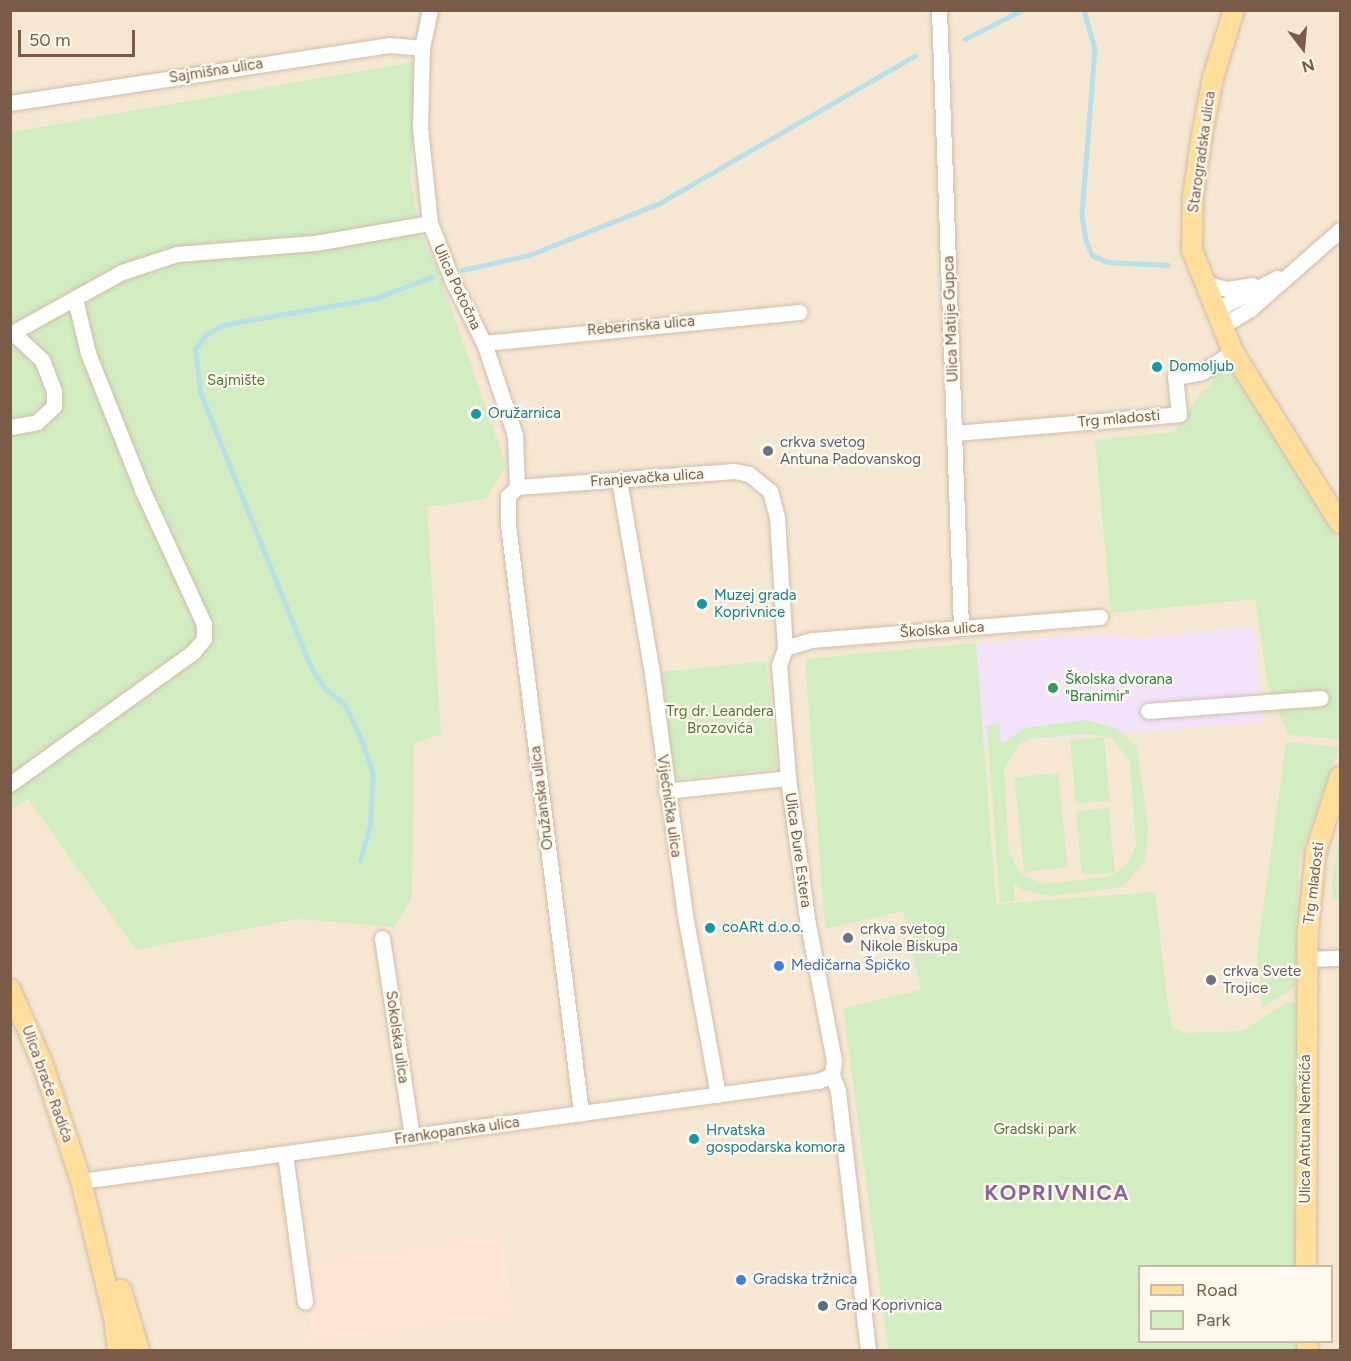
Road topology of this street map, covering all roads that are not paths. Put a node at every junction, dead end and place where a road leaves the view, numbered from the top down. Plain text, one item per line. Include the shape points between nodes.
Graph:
1 (430, 10) edge
2 (939, 10) edge
3 (1234, 10) edge
4 (422, 48) junction
5 (10, 104) edge
6 (430, 223) junction
7 (1341, 230) edge
8 (1288, 273) junction
9 (1269, 281) junction
10 (1203, 283) junction
11 (75, 299) junction
12 (799, 312) dead end
13 (1220, 320) junction
14 (12, 333) edge
15 (484, 343) junction
16 (1233, 352) junction
17 (10, 427) edge
18 (955, 433) junction
19 (619, 480) junction
20 (517, 487) junction
21 (770, 491) joint
22 (1341, 523) edge
23 (1100, 618) dead end
24 (961, 628) junction
25 (785, 648) junction
26 (1321, 698) dead end
27 (1148, 711) dead end
28 (1341, 777) edge
29 (788, 778) junction
30 (10, 784) edge
31 (666, 791) junction
32 (382, 938) dead end
33 (1341, 958) edge
34 (1307, 959) junction
35 (10, 989) edge
36 (1307, 992) joint
37 (832, 1075) junction
38 (718, 1095) junction
39 (581, 1113) junction
40 (412, 1137) junction
41 (285, 1154) junction
42 (81, 1181) junction
43 (1306, 1265) edge
44 (305, 1302) dead end
45 (118, 1350) edge
46 (139, 1350) edge
47 (868, 1350) edge

1 - 4 street, Ulica Potočna
2 - 18 street, Ulica Matije Gupca
3 - 10 main road, Starogradska ulica via 1213,78 1193,197 1192,250
4 - 5 street, Sajmišna ulica via 389,45
4 - 6 street, Ulica Potočna via 420,128
6 - 11 street via 315,243 177,254 122,272
6 - 15 street, Ulica Potočna via 453,282
7 - 8 street
8 - 9 street
8 - 13 street via 1250,309
9 - 10 street via 1227,289
9 - 13 street via 1226,305
10 - 13 main road, Starogradska ulica
11 - 14 street
11 - 30 street via 87,352 142,489 204,624 204,639 158,678
12 - 15 street, Reberinska ulica
13 - 16 main road
14 - 17 street via 42,360 54,392 54,406 37,422
15 - 20 street, Ulica Potočna via 515,435
16 - 18 street, Trg mladosti via 1202,372 1175,377 1179,414
16 - 22 main road
18 - 24 street, Ulica Matije Gupca
19 - 20 street, Franjevačka ulica
19 - 21 street, Franjevačka ulica via 734,471 748,474
19 - 31 street, Vijećnička ulica via 652,674
20 - 39 street, Oružanska ulica via 508,496 508,525
21 - 25 street, Ulica Đure Estera via 777,518
23 - 24 street, Školska ulica
24 - 25 street, Školska ulica via 812,640
25 - 29 street, Ulica Đure Estera via 779,666
26 - 27 street
28 - 34 main road, Trg mladosti via 1316,851
29 - 31 street
29 - 37 street, Ulica Đure Estera via 807,919 834,1061
31 - 38 street, Vijećnička ulica
32 - 40 street, Sokolska ulica
33 - 34 street
34 - 36 main road, Trg mladosti
35 - 42 main road, Ulica braće Radića via 43,1065
36 - 43 main road, Ulica Antuna Nemčića
37 - 38 street, Frankopanska ulica via 818,1081
37 - 47 street, Ulica Đure Estera via 838,1091
38 - 39 street, Frankopanska ulica
39 - 40 street, Frankopanska ulica
40 - 41 street, Frankopanska ulica
41 - 42 street, Frankopanska ulica
41 - 44 street
42 - 45 main road, Ulica braće Radića via 114,1317
42 - 46 main road, Ulica braće Radića via 103,1229

